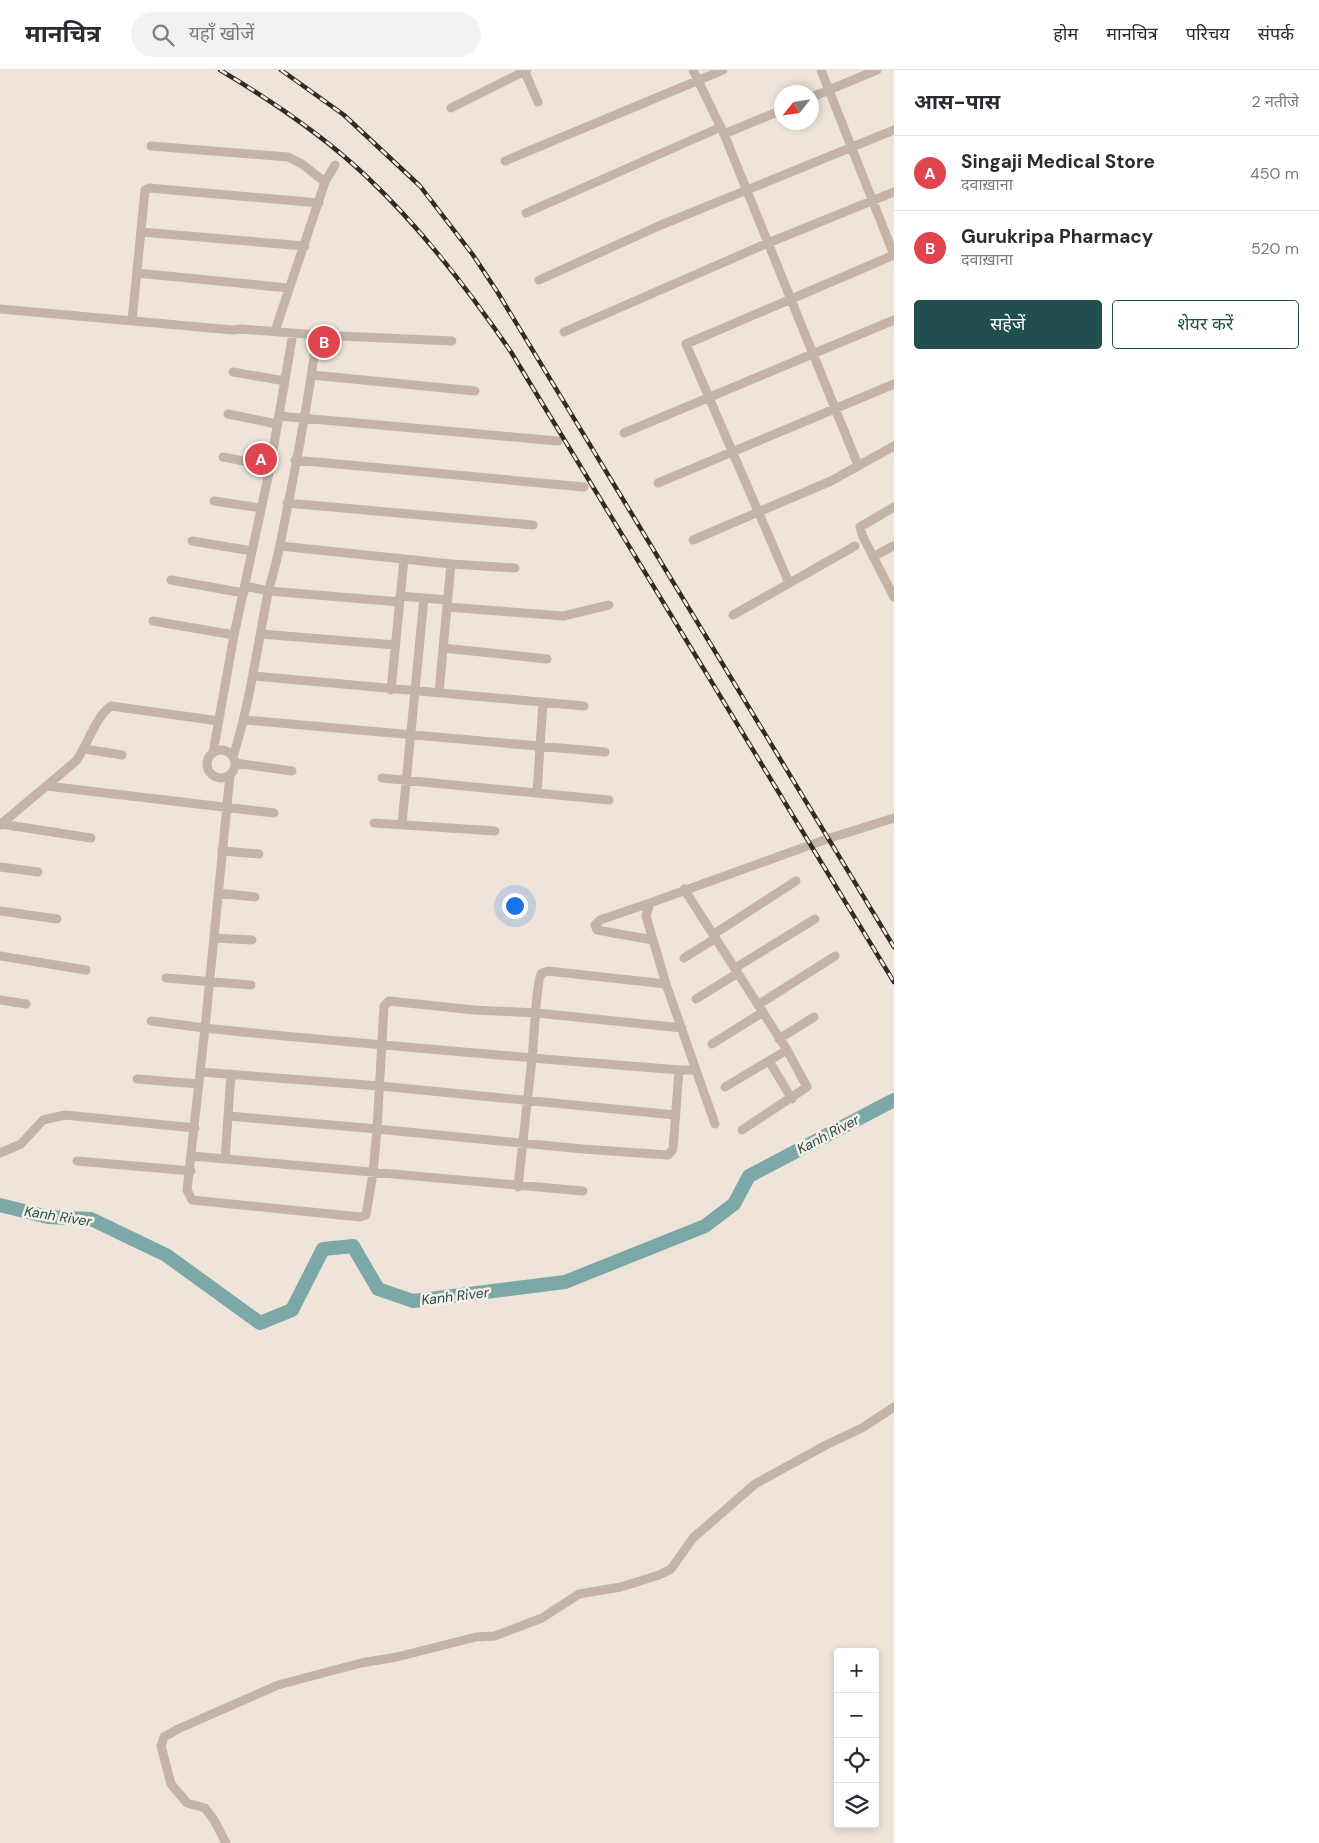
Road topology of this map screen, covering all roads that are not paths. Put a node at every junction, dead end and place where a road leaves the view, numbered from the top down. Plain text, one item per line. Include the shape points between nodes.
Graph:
1 (525, 70) edge
2 (693, 70) edge
3 (723, 70) edge
4 (821, 70) edge
5 (877, 70) edge
6 (698, 80) junction
7 (829, 90) junction
8 (819, 94) edge
9 (538, 102) dead end
10 (452, 108) dead end
11 (774, 113) edge
12 (722, 130) junction
13 (894, 130) edge
14 (151, 146) dead end
15 (852, 147) junction
16 (505, 161) dead end
17 (335, 165) dead end
18 (325, 182) junction
19 (746, 189) junction
20 (894, 192) edge
21 (874, 200) junction
22 (319, 203) junction
23 (526, 213) dead end
24 (141, 232) junction
25 (768, 243) junction
26 (305, 246) junction
27 (894, 255) edge
28 (136, 273) junction
29 (539, 280) dead end
30 (288, 288) junction
31 (790, 300) junction
32 (0, 304) edge
33 (0, 310) edge
34 (132, 318) junction
35 (894, 320) edge
36 (275, 332) junction
37 (564, 332) dead end
38 (293, 333) junction
39 (317, 335) junction
40 (452, 341) dead end
41 (812, 354) junction
42 (233, 372) dead end
43 (312, 375) junction
44 (285, 381) junction
45 (894, 384) edge
46 (476, 390) dead end
47 (709, 397) junction
48 (834, 408) junction
49 (228, 414) dead end
50 (304, 418) junction
51 (278, 420) junction
52 (624, 432) dead end
53 (558, 441) dead end
54 (894, 446) edge
55 (732, 451) junction
56 (222, 457) dead end
57 (295, 460) junction
58 (858, 465) junction
59 (270, 466) junction
60 (658, 483) dead end
61 (584, 487) dead end
62 (214, 500) dead end
63 (288, 503) junction
64 (894, 506) edge
65 (261, 508) junction
66 (758, 512) junction
67 (533, 525) dead end
68 (693, 540) dead end
69 (192, 542) dead end
70 (280, 546) junction
71 (855, 546) dead end
72 (894, 546) edge
73 (252, 551) junction
74 (873, 557) junction
75 (404, 559) junction
76 (452, 564) junction
77 (515, 568) dead end
78 (171, 580) dead end
79 (789, 583) junction
80 (244, 589) junction
81 (269, 591) junction
82 (894, 597) edge
83 (424, 598) junction
84 (400, 599) junction
85 (447, 603) junction
86 (610, 605) dead end
87 (733, 615) dead end
88 (153, 621) dead end
89 (260, 634) junction
90 (234, 635) junction
91 (395, 645) junction
92 (443, 648) junction
93 (547, 659) dead end
94 (254, 676) junction
95 (392, 690) junction
96 (415, 692) junction
97 (439, 692) junction
98 (543, 702) junction
99 (584, 706) dead end
100 (245, 720) junction
101 (219, 721) junction
102 (411, 735) junction
103 (540, 746) junction
104 (85, 749) junction
105 (605, 752) dead end
106 (213, 753) junction
107 (122, 755) dead end
108 (234, 760) junction
109 (292, 771) dead end
110 (230, 775) junction
111 (382, 778) dead end
112 (407, 781) junction
113 (47, 786) junction
114 (537, 792) junction
115 (610, 800) dead end
116 (226, 807) junction
117 (274, 813) dead end
118 (894, 818) edge
119 (374, 823) dead end
120 (1, 824) edge
121 (402, 824) junction
122 (495, 831) dead end
123 (91, 838) dead end
124 (222, 851) junction
125 (260, 854) dead end
126 (0, 867) edge
127 (38, 872) dead end
128 (796, 881) dead end
129 (684, 889) junction
130 (218, 894) junction
131 (255, 897) dead end
132 (650, 903) junction
133 (0, 911) edge
134 (57, 919) dead end
135 (815, 919) dead end
136 (715, 936) junction
137 (214, 938) junction
138 (252, 940) dead end
139 (653, 940) junction
140 (0, 956) edge
141 (834, 956) dead end
142 (684, 958) dead end
143 (86, 970) dead end
144 (737, 971) junction
145 (166, 978) dead end
146 (210, 980) junction
147 (666, 984) junction
148 (251, 985) dead end
149 (696, 999) dead end
150 (0, 1000) edge
151 (26, 1004) dead end
152 (761, 1009) junction
153 (537, 1013) junction
154 (814, 1017) dead end
155 (151, 1021) dead end
156 (205, 1028) junction
157 (682, 1028) junction
158 (779, 1039) junction
159 (712, 1044) dead end
160 (383, 1045) junction
161 (786, 1050) junction
162 (532, 1058) junction
163 (769, 1061) junction
164 (679, 1070) junction
165 (696, 1070) junction
166 (200, 1072) junction
167 (231, 1074) junction
168 (137, 1079) dead end
169 (199, 1084) junction
170 (380, 1086) junction
171 (725, 1088) dead end
172 (792, 1099) junction
173 (527, 1101) junction
174 (675, 1115) junction
175 (229, 1116) junction
176 (715, 1124) dead end
177 (195, 1128) junction
178 (376, 1129) junction
179 (742, 1130) dead end
180 (523, 1142) junction
181 (0, 1153) edge
182 (192, 1156) junction
183 (225, 1159) junction
184 (77, 1161) dead end
185 (191, 1171) junction
186 (373, 1173) junction
187 (518, 1187) junction
188 (583, 1191) dead end
189 (894, 1407) edge
190 (226, 1843) edge

1 - 9 street
1 - 10 street
2 - 6 street
3 - 6 street
4 - 7 street
5 - 7 street
6 - 12 street
6 - 16 street
7 - 8 street
7 - 15 street
11 - 12 street
12 - 19 street
12 - 23 street
13 - 15 street
14 - 18 street via 288,157
15 - 19 street
15 - 21 street
17 - 18 street
18 - 22 street
19 - 25 street
19 - 29 street
20 - 21 street
21 - 25 street
21 - 27 street
22 - 24 street via 149,188 143,194
22 - 26 street
24 - 26 street
24 - 28 street
25 - 31 street
25 - 37 street
26 - 30 street
27 - 31 street
28 - 30 street
28 - 34 street
30 - 36 street
31 - 41 street
31 - 47 street via 686,344
32 - 34 street
33 - 34 street
34 - 36 street
35 - 41 street
36 - 38 street
38 - 39 street
38 - 44 street
39 - 40 street
39 - 43 street
41 - 47 street
41 - 48 street
42 - 44 street
43 - 46 street
43 - 50 street
44 - 51 street
45 - 48 street
47 - 52 street
47 - 55 street
48 - 55 street
48 - 58 street
49 - 51 street
50 - 51 street
50 - 53 street
50 - 57 street
51 - 59 street
54 - 58 street
55 - 60 street
55 - 66 street
56 - 59 street
57 - 61 street
57 - 63 street
58 - 66 street via 831,481
59 - 65 street
62 - 65 street
63 - 67 street
63 - 70 street
64 - 74 street via 860,527
65 - 73 street
66 - 68 street
66 - 79 street
69 - 73 street
70 - 75 street
70 - 81 street
71 - 79 street
72 - 74 street
73 - 80 street
74 - 82 street
75 - 76 street
75 - 84 street
76 - 77 street
76 - 85 street
78 - 80 street
79 - 87 street
80 - 81 street
80 - 90 street
81 - 84 street
81 - 89 street
83 - 84 street
83 - 85 street
83 - 96 street
84 - 91 street
85 - 86 street via 563,616
85 - 92 street
88 - 90 street
89 - 91 street
89 - 94 street
90 - 101 street
91 - 95 street
92 - 93 street
92 - 97 street
94 - 95 street
94 - 100 street
95 - 96 street
96 - 97 street
96 - 102 street
97 - 98 street
98 - 99 street
98 - 103 street
100 - 102 street
100 - 108 street
101 - 104 street via 111,706 102,716
101 - 106 street
102 - 103 street
102 - 112 street
103 - 105 street
103 - 114 street
104 - 107 street
104 - 113 street
106 - 108 street via 224,751
106 - 110 street via 208,761 212,774 221,778
108 - 109 street
108 - 110 street
110 - 116 street
111 - 112 street
112 - 114 street
112 - 121 street
113 - 116 street
113 - 120 street
114 - 115 street
116 - 117 street
116 - 124 street
118 - 129 street
119 - 121 street
120 - 123 street
121 - 122 street
124 - 125 street
124 - 130 street
126 - 127 street
128 - 136 street
129 - 132 street
129 - 136 street
130 - 131 street
130 - 137 street
132 - 139 street via 646,916
132 - 139 street via 600,920 595,925 597,930
133 - 134 street
135 - 144 street
136 - 142 street
136 - 144 street
137 - 138 street
137 - 146 street
139 - 147 street
140 - 143 street
141 - 152 street
144 - 149 street
144 - 152 street
145 - 146 street
146 - 148 street
146 - 156 street
147 - 153 street via 548,971 538,979
147 - 157 street
150 - 151 street
152 - 158 street
152 - 159 street
153 - 157 street
153 - 160 street via 474,1010 393,1000 384,1006
153 - 162 street
154 - 158 street
155 - 156 street
156 - 160 street
156 - 166 street
157 - 165 street
158 - 161 street
160 - 162 street
160 - 170 street
161 - 163 street
161 - 172 street via 807,1087
162 - 164 street
162 - 173 street
163 - 171 street
163 - 172 street
164 - 165 street
164 - 174 street
165 - 176 street
166 - 167 street
166 - 169 street
167 - 170 street
167 - 175 street
168 - 169 street
169 - 177 street
170 - 173 street
170 - 178 street
172 - 179 street
173 - 174 street
173 - 180 street
174 - 180 street via 672,1149 668,1155
175 - 178 street
175 - 183 street
177 - 181 street via 65,1115 43,1120 21,1144
177 - 182 street
178 - 180 street
178 - 186 street
180 - 187 street
182 - 183 street
182 - 185 street
183 - 186 street
184 - 185 street
185 - 186 street via 188,1190 192,1200 360,1217 368,1212
186 - 187 street
187 - 188 street
189 - 190 street via 862,1428 755,1484 693,1538 671,1568 659,1575 621,1587 579,1594 542,1618 495,1636 476,1637 278,1685 164,1738 161,1746 171,1784 187,1802 204,1808

